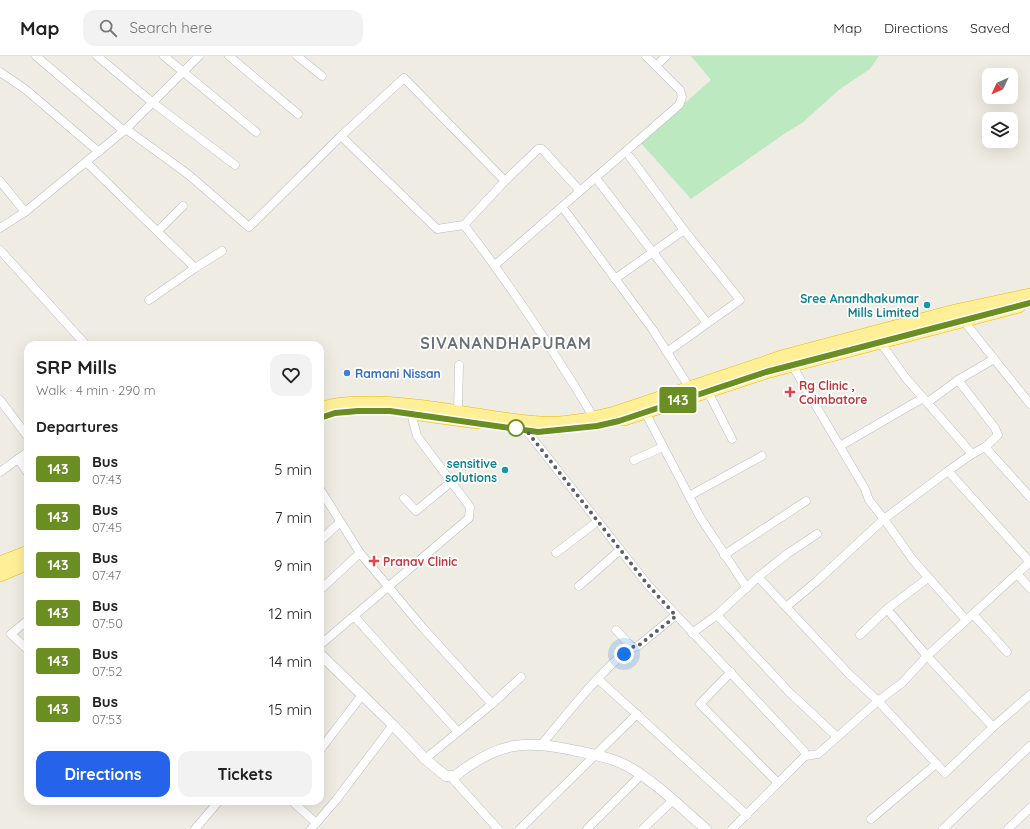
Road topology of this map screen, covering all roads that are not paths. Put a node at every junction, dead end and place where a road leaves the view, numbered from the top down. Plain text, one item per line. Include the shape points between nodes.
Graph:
1 (36, 56) edge
2 (97, 56) edge
3 (164, 56) edge
4 (199, 56) edge
5 (229, 56) edge
6 (297, 56) edge
7 (646, 56) edge
8 (666, 56) edge
9 (656, 66) junction
10 (0, 72) edge
11 (183, 73) junction
12 (322, 76) dead end
13 (152, 102) junction
14 (298, 114) dead end
15 (125, 130) junction
16 (256, 132) dead end
17 (341, 136) junction
18 (100, 152) junction
19 (630, 157) dead end
20 (86, 162) junction
21 (235, 165) dead end
22 (0, 181) edge
23 (505, 181) junction
24 (599, 182) dead end
25 (580, 191) junction
26 (183, 206) dead end
27 (25, 212) junction
28 (566, 212) dead end
29 (464, 226) junction
30 (0, 228) edge
31 (684, 230) junction
32 (158, 231) junction
33 (0, 250) edge
34 (222, 251) dead end
35 (653, 252) junction
36 (495, 265) junction
37 (195, 268) junction
38 (615, 279) junction
39 (1030, 295) edge
40 (149, 300) dead end
41 (1030, 303) edge
42 (963, 320) junction
43 (707, 324) junction
44 (82, 341) edge
45 (880, 342) junction
46 (667, 352) junction
47 (994, 359) junction
48 (776, 364) junction
49 (459, 365) dead end
50 (792, 365) junction
51 (958, 380) junction
52 (689, 386) junction
53 (707, 390) junction
54 (0, 400) edge
55 (925, 400) junction
56 (1030, 404) edge
57 (324, 408) edge
58 (458, 411) junction
59 (645, 412) junction
60 (411, 413) junction
61 (324, 417) edge
62 (594, 418) junction
63 (526, 430) junction
64 (24, 432) edge
65 (732, 439) dead end
66 (840, 446) junction
67 (985, 447) junction
68 (663, 448) junction
69 (972, 454) junction
70 (24, 455) edge
71 (762, 456) dead end
72 (18, 459) junction
73 (634, 460) dead end
74 (24, 467) edge
75 (948, 470) junction
76 (0, 472) edge
77 (450, 482) junction
78 (324, 496) edge
79 (688, 496) junction
80 (1030, 497) edge
81 (404, 498) dead end
82 (806, 501) dead end
83 (884, 519) junction
84 (598, 521) junction
85 (340, 522) junction
86 (817, 534) dead end
87 (324, 537) edge
88 (620, 550) junction
89 (360, 553) junction
90 (556, 553) dead end
91 (24, 554) edge
92 (724, 555) junction
93 (1030, 562) edge
94 (0, 564) edge
95 (24, 565) edge
96 (1017, 574) junction
97 (0, 575) edge
98 (758, 577) junction
99 (928, 578) junction
100 (324, 586) edge
101 (389, 586) junction
102 (579, 586) dead end
103 (747, 588) junction
104 (1030, 588) edge
105 (786, 607) junction
106 (887, 609) junction
107 (973, 614) junction
108 (717, 615) junction
109 (354, 616) junction
110 (676, 616) junction
111 (966, 620) junction
112 (24, 623) edge
113 (616, 630) dead end
114 (692, 633) junction
115 (860, 635) dead end
116 (324, 642) edge
117 (24, 646) edge
118 (632, 647) junction
119 (1007, 652) dead end
120 (927, 656) junction
121 (324, 658) edge
122 (731, 672) junction
123 (521, 677) dead end
124 (598, 679) junction
125 (362, 695) junction
126 (1030, 696) edge
127 (878, 701) junction
128 (492, 704) junction
129 (637, 714) junction
130 (393, 725) junction
131 (993, 727) junction
132 (458, 732) junction
133 (836, 736) junction
134 (542, 744) junction
135 (324, 745) edge
136 (1030, 746) edge
137 (595, 755) junction
138 (805, 756) junction
139 (426, 760) junction
140 (936, 764) junction
141 (641, 776) junction
142 (451, 777) junction
143 (778, 783) junction
144 (672, 801) junction
145 (215, 805) edge
146 (296, 805) edge
147 (1030, 808) edge
148 (747, 815) junction
149 (871, 819) dead end
150 (314, 826) edge
151 (195, 829) edge
152 (498, 829) edge
153 (520, 829) edge
154 (587, 829) edge
155 (643, 829) edge
156 (706, 829) edge
157 (732, 829) edge
158 (943, 829) edge
159 (1008, 829) edge

1 - 15 street
2 - 13 street
3 - 11 street
4 - 11 street
5 - 14 street
6 - 12 street
7 - 9 street
8 - 9 street
9 - 25 street via 680,90 682,96 679,105
10 - 18 street via 25,89
11 - 13 street
11 - 16 street
13 - 15 street
13 - 21 street
15 - 17 street via 189,176 249,226
15 - 18 street
17 - 23 street via 404,78
17 - 29 street via 437,229
18 - 20 street
19 - 31 street
20 - 27 street
20 - 32 street
22 - 27 street
23 - 25 street via 538,149 542,149
23 - 29 street
24 - 35 street
25 - 36 street
26 - 32 street
27 - 30 street
28 - 38 street
29 - 36 street
31 - 35 street
31 - 43 street via 740,300
32 - 37 street
33 - 44 street
34 - 37 street
35 - 38 street
35 - 43 street
36 - 62 street via 555,353
37 - 40 street
38 - 46 street
39 - 48 highway via 955,311
41 - 42 highway
42 - 45 highway
42 - 47 street
43 - 46 street
45 - 50 highway
45 - 55 street
46 - 52 street
47 - 51 street
47 - 56 street
48 - 50 highway
48 - 52 highway
48 - 53 highway
49 - 58 street
50 - 66 street
51 - 55 street
51 - 67 street via 998,435
52 - 62 highway
53 - 59 highway
53 - 65 street
54 - 64 street
55 - 66 street
55 - 69 street
57 - 58 highway via 332,405 376,403
58 - 62 highway via 540,423
59 - 63 highway via 597,426 561,431
59 - 68 street
60 - 61 highway via 358,411
60 - 63 highway
60 - 77 street via 417,436
63 - 84 street
66 - 83 street via 869,500
67 - 69 street
67 - 80 street
68 - 73 street
68 - 79 street
69 - 75 street
70 - 72 street
71 - 79 street
72 - 74 street
72 - 76 street
75 - 83 street
75 - 93 street
77 - 81 street via 416,511
77 - 101 street via 470,507 469,518
78 - 85 street
79 - 92 street
82 - 92 street
83 - 99 street
83 - 105 street
84 - 88 street
84 - 90 street
85 - 87 street
85 - 89 street
86 - 98 street
88 - 102 street
88 - 110 street
89 - 100 street
89 - 101 street
91 - 94 highway
92 - 103 street
93 - 96 street
95 - 97 highway
96 - 104 street
96 - 107 street
98 - 103 street
98 - 105 street
99 - 106 street
99 - 111 street
101 - 109 street
101 - 128 street via 423,628
103 - 108 street
105 - 127 street
106 - 115 street
106 - 120 street
107 - 111 street
107 - 119 street
108 - 114 street
108 - 133 street
109 - 116 street
109 - 132 street
110 - 114 street
110 - 118 street via 638,646
111 - 120 street
112 - 117 street via 11,634
113 - 118 street
114 - 122 street
118 - 124 street
120 - 127 street via 902,683
120 - 131 street
121 - 125 street
122 - 138 street via 804,751
122 - 143 street via 700,704
123 - 128 street
124 - 129 street
124 - 134 street
125 - 130 street
125 - 135 street
126 - 131 street
127 - 133 street
127 - 140 street
128 - 132 street
129 - 137 street
129 - 148 street
130 - 139 street
130 - 150 street
131 - 140 street via 945,773
132 - 139 street
133 - 138 street via 818,754
134 - 137 street
134 - 142 street via 517,744 496,750
136 - 158 street
137 - 141 street via 621,763
137 - 153 street
138 - 143 street
139 - 142 street
140 - 149 street
141 - 144 street
141 - 154 street
142 - 152 street
143 - 148 street
144 - 155 street
144 - 156 street
145 - 151 street
146 - 150 street
147 - 159 street
148 - 157 street

